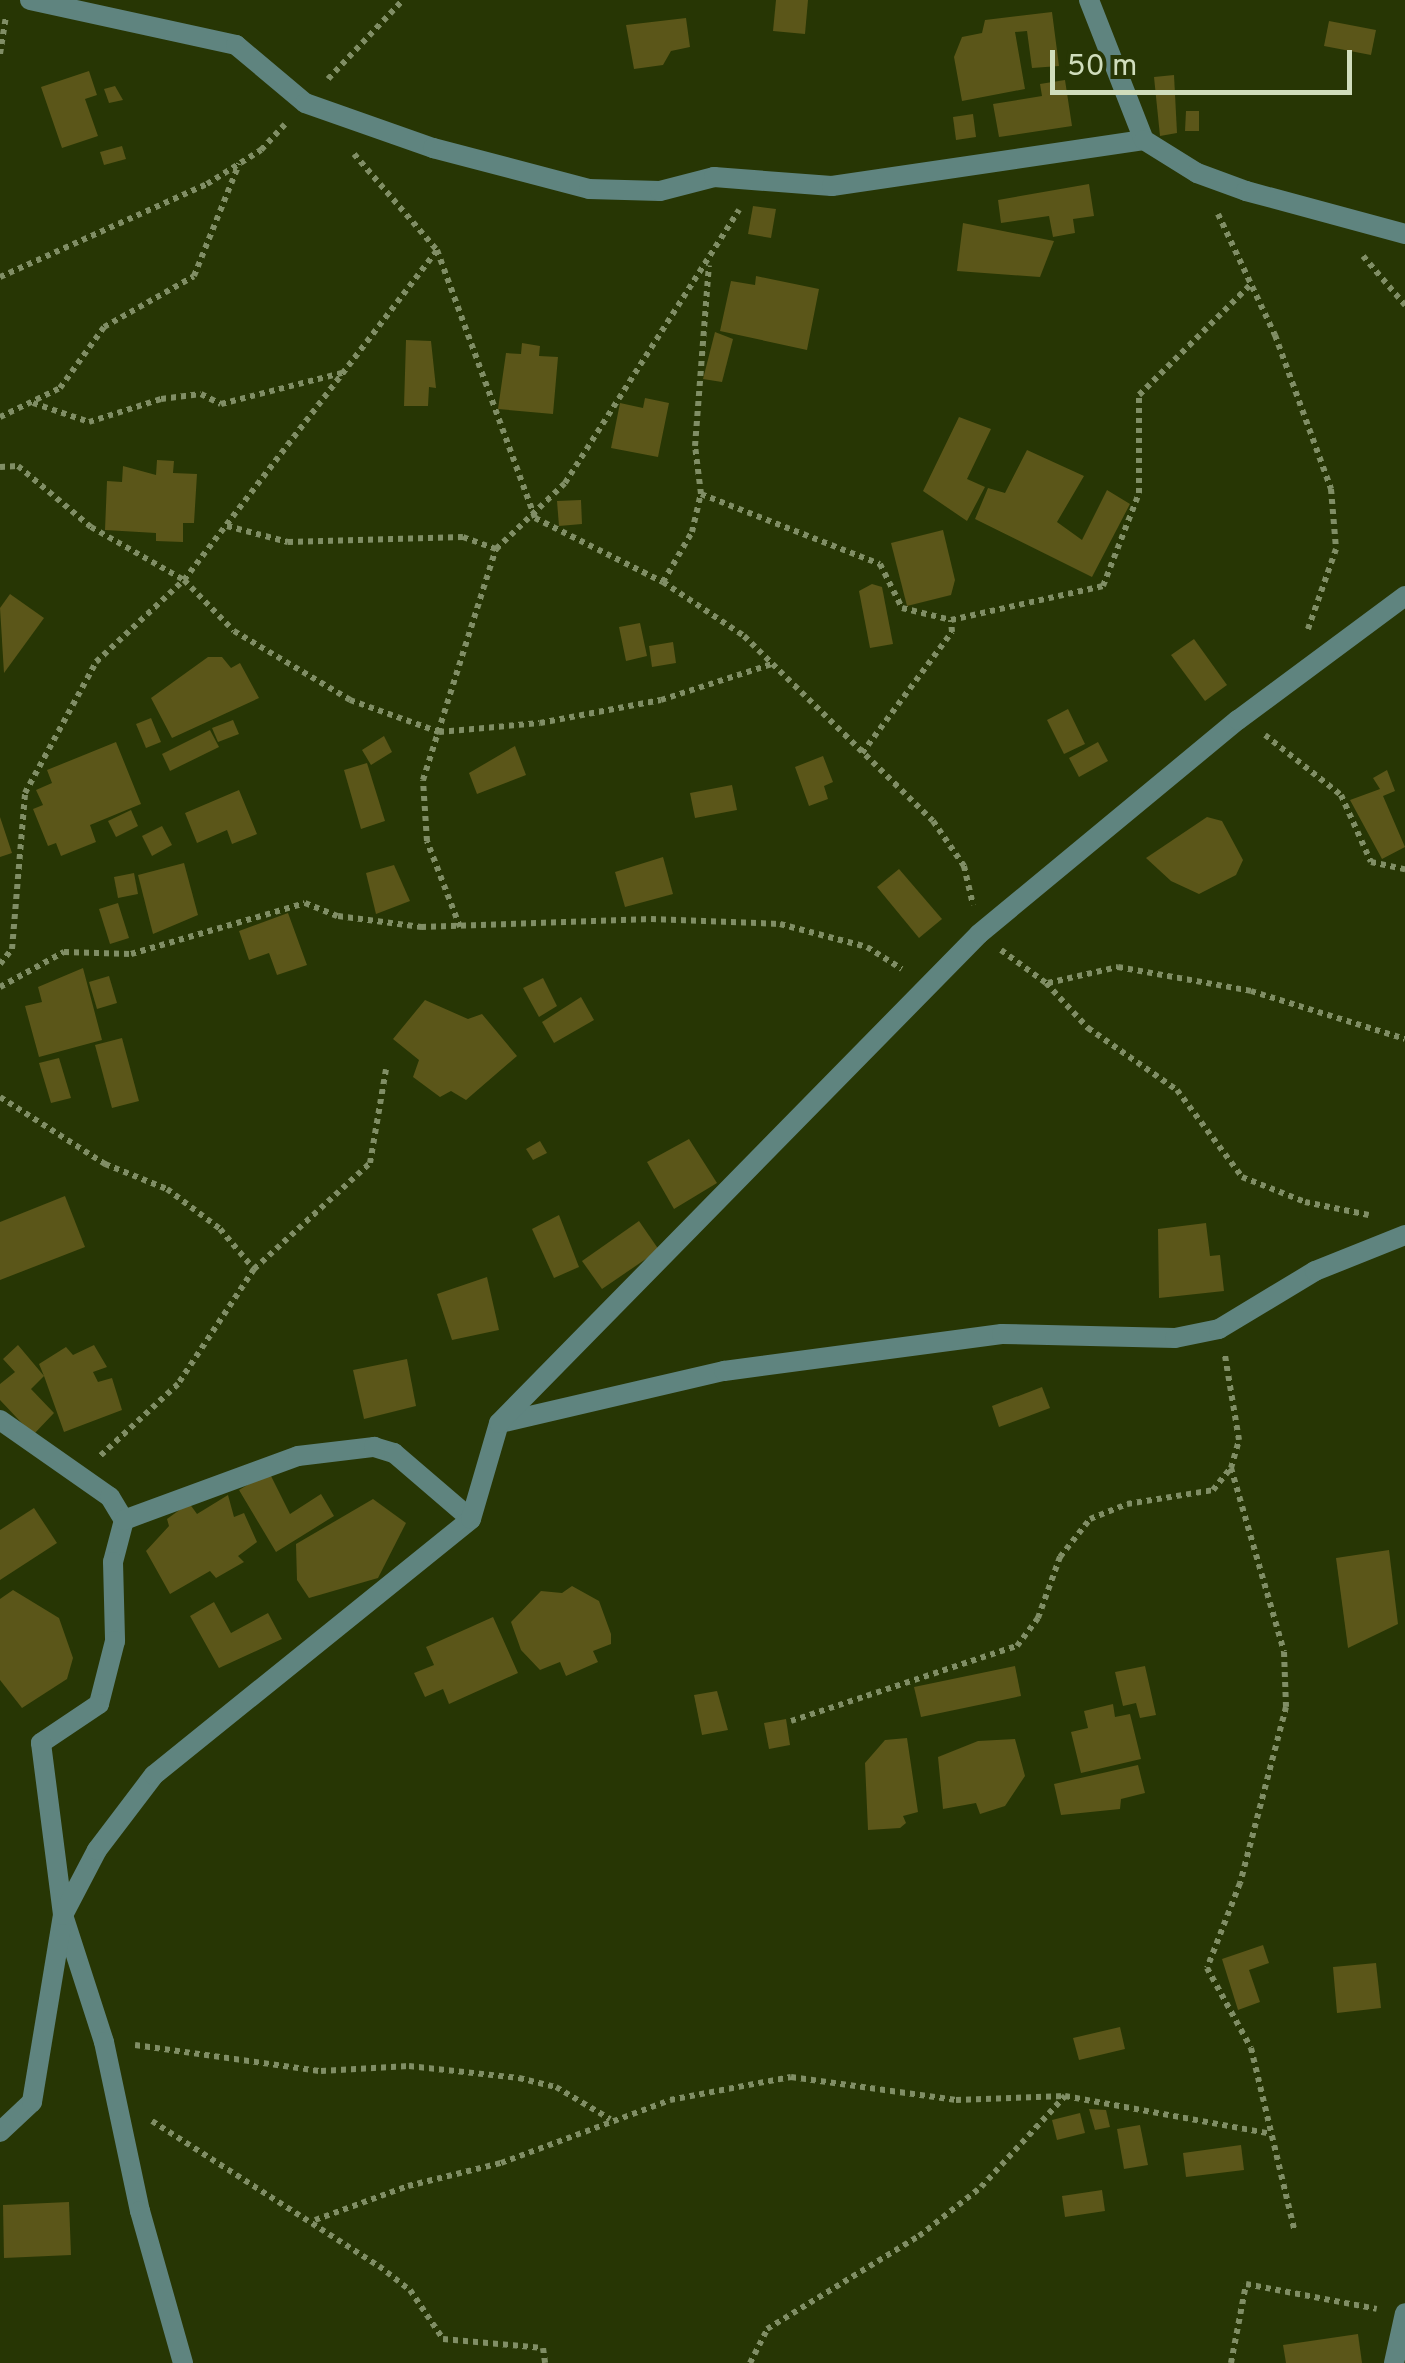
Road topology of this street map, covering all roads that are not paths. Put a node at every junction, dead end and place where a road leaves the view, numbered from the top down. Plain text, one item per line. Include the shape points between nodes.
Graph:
1 (30, 0) edge
2 (1089, 0) edge
3 (1144, 140) junction
4 (1405, 234) edge
5 (1405, 596) edge
6 (1405, 1235) edge
7 (0, 1420) edge
8 (499, 1424) junction
9 (471, 1519) junction
10 (124, 1520) junction
11 (63, 1915) junction
12 (0, 2132) edge
13 (1404, 2314) edge
14 (183, 2363) edge
15 (1394, 2363) edge

1 - 3 street via 236,45 305,103 432,148 589,189 660,192 714,176 832,186
2 - 3 street
3 - 4 street via 1197,173 1334,220
5 - 8 street via 1238,720 979,934
6 - 8 street via 1315,1270 1219,1329 1174,1338 1002,1334 724,1372
7 - 10 street via 110,1496
8 - 9 street
9 - 10 street via 394,1452 374,1446 298,1456
9 - 11 street via 154,1775 97,1850
10 - 11 street via 112,1562 115,1641 99,1704 41,1743
11 - 12 street via 32,2102
11 - 14 street via 104,2042
13 - 15 street

